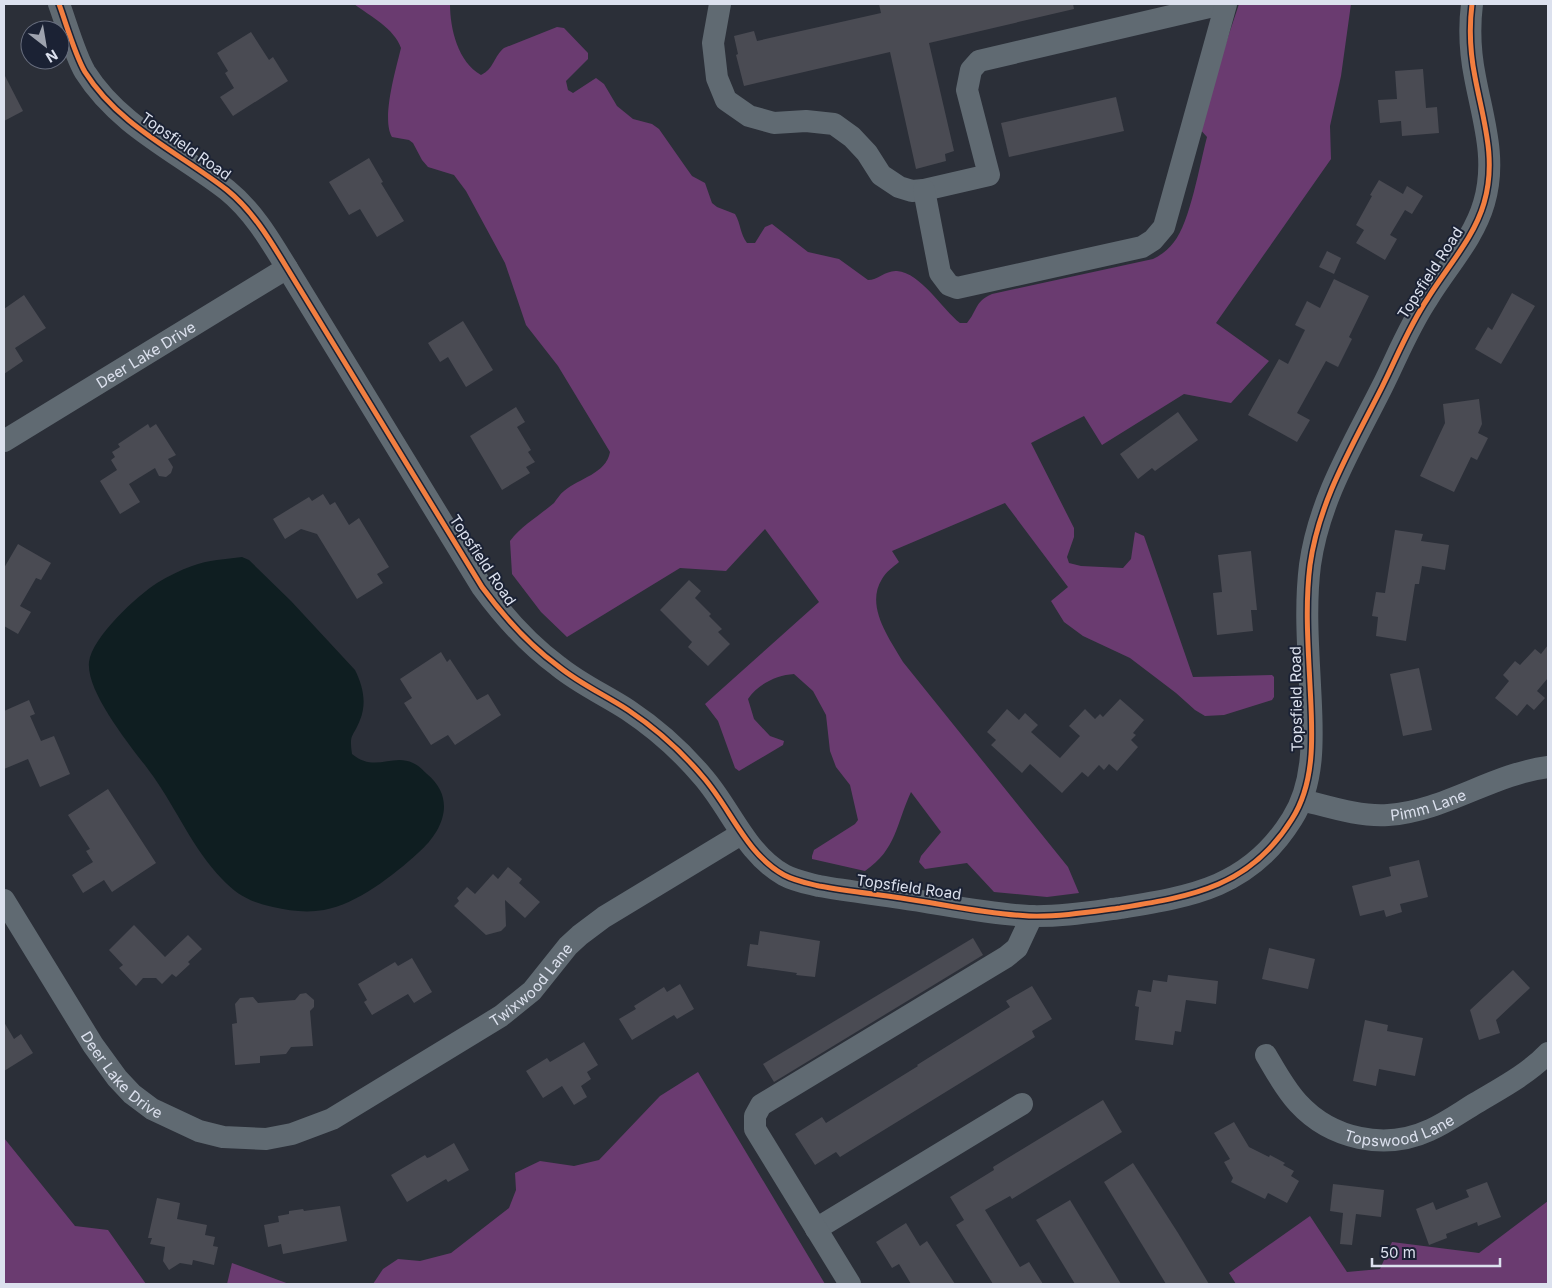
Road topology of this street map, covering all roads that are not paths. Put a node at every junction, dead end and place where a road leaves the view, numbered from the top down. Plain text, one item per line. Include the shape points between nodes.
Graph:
1 (60, 4) edge
2 (720, 4) edge
3 (1222, 4) edge
4 (1226, 4) edge
5 (1472, 4) edge
6 (924, 190) junction
7 (288, 268) junction
8 (4, 440) edge
9 (1548, 767) edge
10 (1302, 800) junction
11 (742, 834) junction
12 (4, 900) edge
13 (1032, 916) junction
14 (1548, 1053) edge
15 (1266, 1055) dead end
16 (1022, 1104) dead end
17 (313, 1127) joint
18 (816, 1229) junction
19 (850, 1284) edge

1 - 7 street, Topsfield Road via 84,70 101,94 131,124 228,191 269,238
2 - 6 street via 712,44 717,78 726,100 749,116 774,124 806,121 834,124 867,153 880,176 899,187
3 - 6 street via 979,61 971,70 967,90 989,175
4 - 6 street via 1164,227 1142,247 958,288 949,285 940,273
5 - 10 street, Topsfield Road via 1470,51 1489,148 1485,202 1476,225 1408,330 1338,474 1317,525 1307,606 1312,735
7 - 8 street, Deer Lake Drive
7 - 11 street, Topsfield Road via 495,605 557,666 647,724 685,758 714,790
9 - 10 street, Pimm Lane via 1508,776 1440,804 1387,815 1365,814
10 - 13 street, Topsfield Road via 1273,844 1249,868 1221,884 1166,901 1102,911
11 - 13 street, Topsfield Road via 770,865 785,876 802,882
11 - 17 street, Twixwood Lane via 604,917 580,935 532,991 501,1016 358,1104
12 - 17 street, Deer Lake Drive via 103,1061 132,1094 152,1110 199,1131 223,1137 266,1139
13 - 18 street via 1017,948 1006,957 761,1105 754,1116 755,1129
14 - 15 street, Topswood Lane via 1527,1071 1430,1130 1388,1141 1353,1137 1334,1131 1318,1120 1298,1103
16 - 18 street
18 - 19 street

